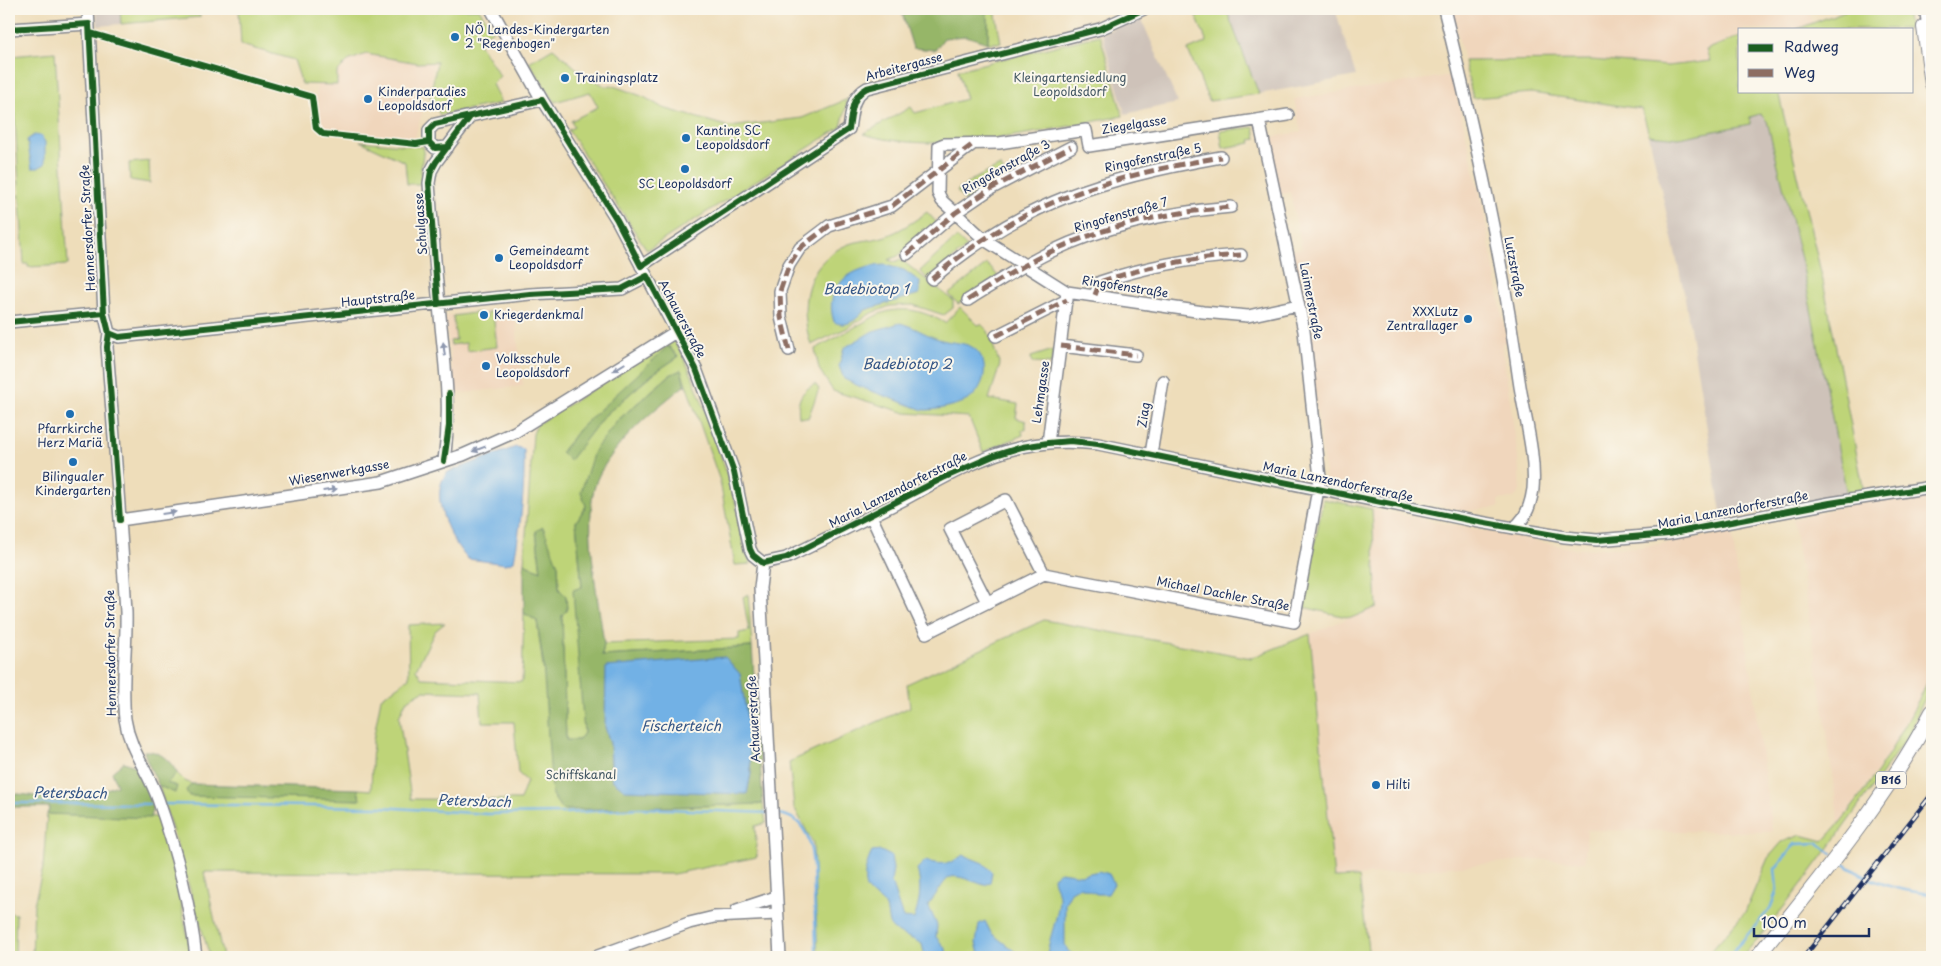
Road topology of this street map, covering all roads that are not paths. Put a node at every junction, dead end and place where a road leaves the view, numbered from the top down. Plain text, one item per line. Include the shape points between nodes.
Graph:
1 (88, 9) edge
2 (491, 9) edge
3 (1144, 9) edge
4 (1444, 9) edge
5 (1921, 9) edge
6 (1928, 9) edge
7 (89, 24) junction
8 (9, 29) edge
9 (1932, 40) edge
10 (1932, 84) edge
11 (542, 100) junction
12 (1288, 115) dead end
13 (470, 117) junction
14 (1259, 120) junction
15 (443, 122) junction
16 (454, 136) junction
17 (973, 144) junction
18 (939, 146) joint
19 (1071, 147) dead end
20 (448, 148) junction
21 (1221, 158) dead end
22 (939, 167) junction
23 (1231, 207) dead end
24 (955, 213) junction
25 (985, 240) junction
26 (907, 254) dead end
27 (1241, 255) dead end
28 (1024, 265) junction
29 (644, 271) junction
30 (932, 279) dead end
31 (1067, 296) junction
32 (1096, 296) junction
33 (968, 300) dead end
34 (438, 304) junction
35 (1298, 305) junction
36 (104, 312) junction
37 (9, 322) edge
38 (677, 331) junction
39 (109, 333) junction
40 (996, 336) dead end
41 (1061, 346) junction
42 (789, 350) dead end
43 (1136, 355) dead end
44 (1163, 381) dead end
45 (1048, 443) junction
46 (1151, 454) junction
47 (444, 461) junction
48 (1932, 487) edge
49 (1319, 489) junction
50 (871, 516) junction
51 (120, 520) junction
52 (1513, 528) junction
53 (763, 563) junction
54 (1044, 574) junction
55 (987, 602) junction
56 (1932, 712) edge
57 (776, 897) junction
58 (777, 914) junction
59 (726, 915) junction
60 (196, 957) edge
61 (595, 957) edge
62 (780, 957) edge
63 (1756, 957) edge

1 - 7 street, Hennersdorfer Straße
2 - 11 street, Achauerstraße
3 - 29 street, Arbeitergasse via 1100,29 867,88 854,99 849,129
4 - 52 street, Lutzstraße via 1486,193 1514,340 1530,456 1533,490 1524,519
5 - 10 main road
6 - 9 highway
7 - 8 street
7 - 36 street, Hennersdorfer Straße
11 - 13 street
11 - 29 street, Achauerstraße via 617,220
12 - 14 street, Ziegelgasse
13 - 15 street
13 - 16 street, Schulgasse
14 - 17 street, Ziegelgasse via 1089,146 1086,130
14 - 35 street, Laimerstraße
15 - 16 street
15 - 20 street via 432,127 428,138 435,148
16 - 20 street, Schulgasse
17 - 18 street, Ziegelgasse
17 - 22 street
18 - 22 street, Ringofenstraße
19 - 24 street, Ringofenstraße 3 via 1009,178
20 - 34 street, Schulgasse via 431,171 429,183
21 - 25 street, Ringofenstraße 5 via 1136,173 1075,192 1040,207
22 - 24 street, Ringofenstraße via 938,193
22 - 42 street via 892,206 829,226 800,248 780,291 781,316
23 - 28 street, Ringofenstraße 7 via 1179,213 1131,224 1061,247
24 - 25 street, Ringofenstraße
24 - 26 street, Ringofenstraße 3
25 - 28 street, Ringofenstraße
25 - 30 street, Ringofenstraße 5
27 - 32 street via 1188,259 1128,272 1100,282
28 - 31 street, Ringofenstraße
28 - 33 street, Ringofenstraße 7
29 - 34 street, Hauptstraße via 611,289
29 - 38 street, Achauerstraße
31 - 32 street, Ringofenstraße
31 - 40 street
31 - 41 street, Lehmgasse
32 - 35 street, Ringofenstraße via 1248,316
34 - 39 street, Hauptstraße via 119,336
47 -> 34 street, Schulgasse via 449,394
35 - 49 street, Laimerstraße via 1304,331
36 - 37 street
36 - 39 street, Hennersdorfer Straße
38 -> 47 street, Wiesenwerkgasse via 515,432
38 - 53 street, Achauerstraße via 725,443 740,492 750,549
39 - 51 street, Hennersdorfer Straße via 107,347
41 - 43 street, Lehmgasse
41 - 45 street, Lehmgasse
44 - 46 street, Ziag
45 - 46 street, Maria Lanzendorferstraße via 1071,441
45 - 50 street, Maria Lanzendorferstraße via 993,456
46 - 49 street, Maria Lanzendorferstraße
51 -> 47 street, Wiesenwerkgasse via 381,482
48 - 52 street, Maria Lanzendorferstraße via 1633,539 1581,539
49 - 52 street, Maria Lanzendorferstraße
49 - 54 street, Michael Dachler Straße via 1294,622
50 - 53 street, Maria Lanzendorferstraße via 786,558
50 - 55 street via 926,633
51 - 60 street, Hennersdorfer Straße via 126,614 123,691 126,718 139,763 158,800 192,922
53 - 57 street, Achauerstraße via 760,588
54 - 55 street
54 - 55 street via 1006,500 950,529
56 - 63 main road, B16 via 1888,784 1845,845
57 - 58 street
57 - 59 street
58 - 59 street
58 - 62 street
59 - 61 street via 688,923

